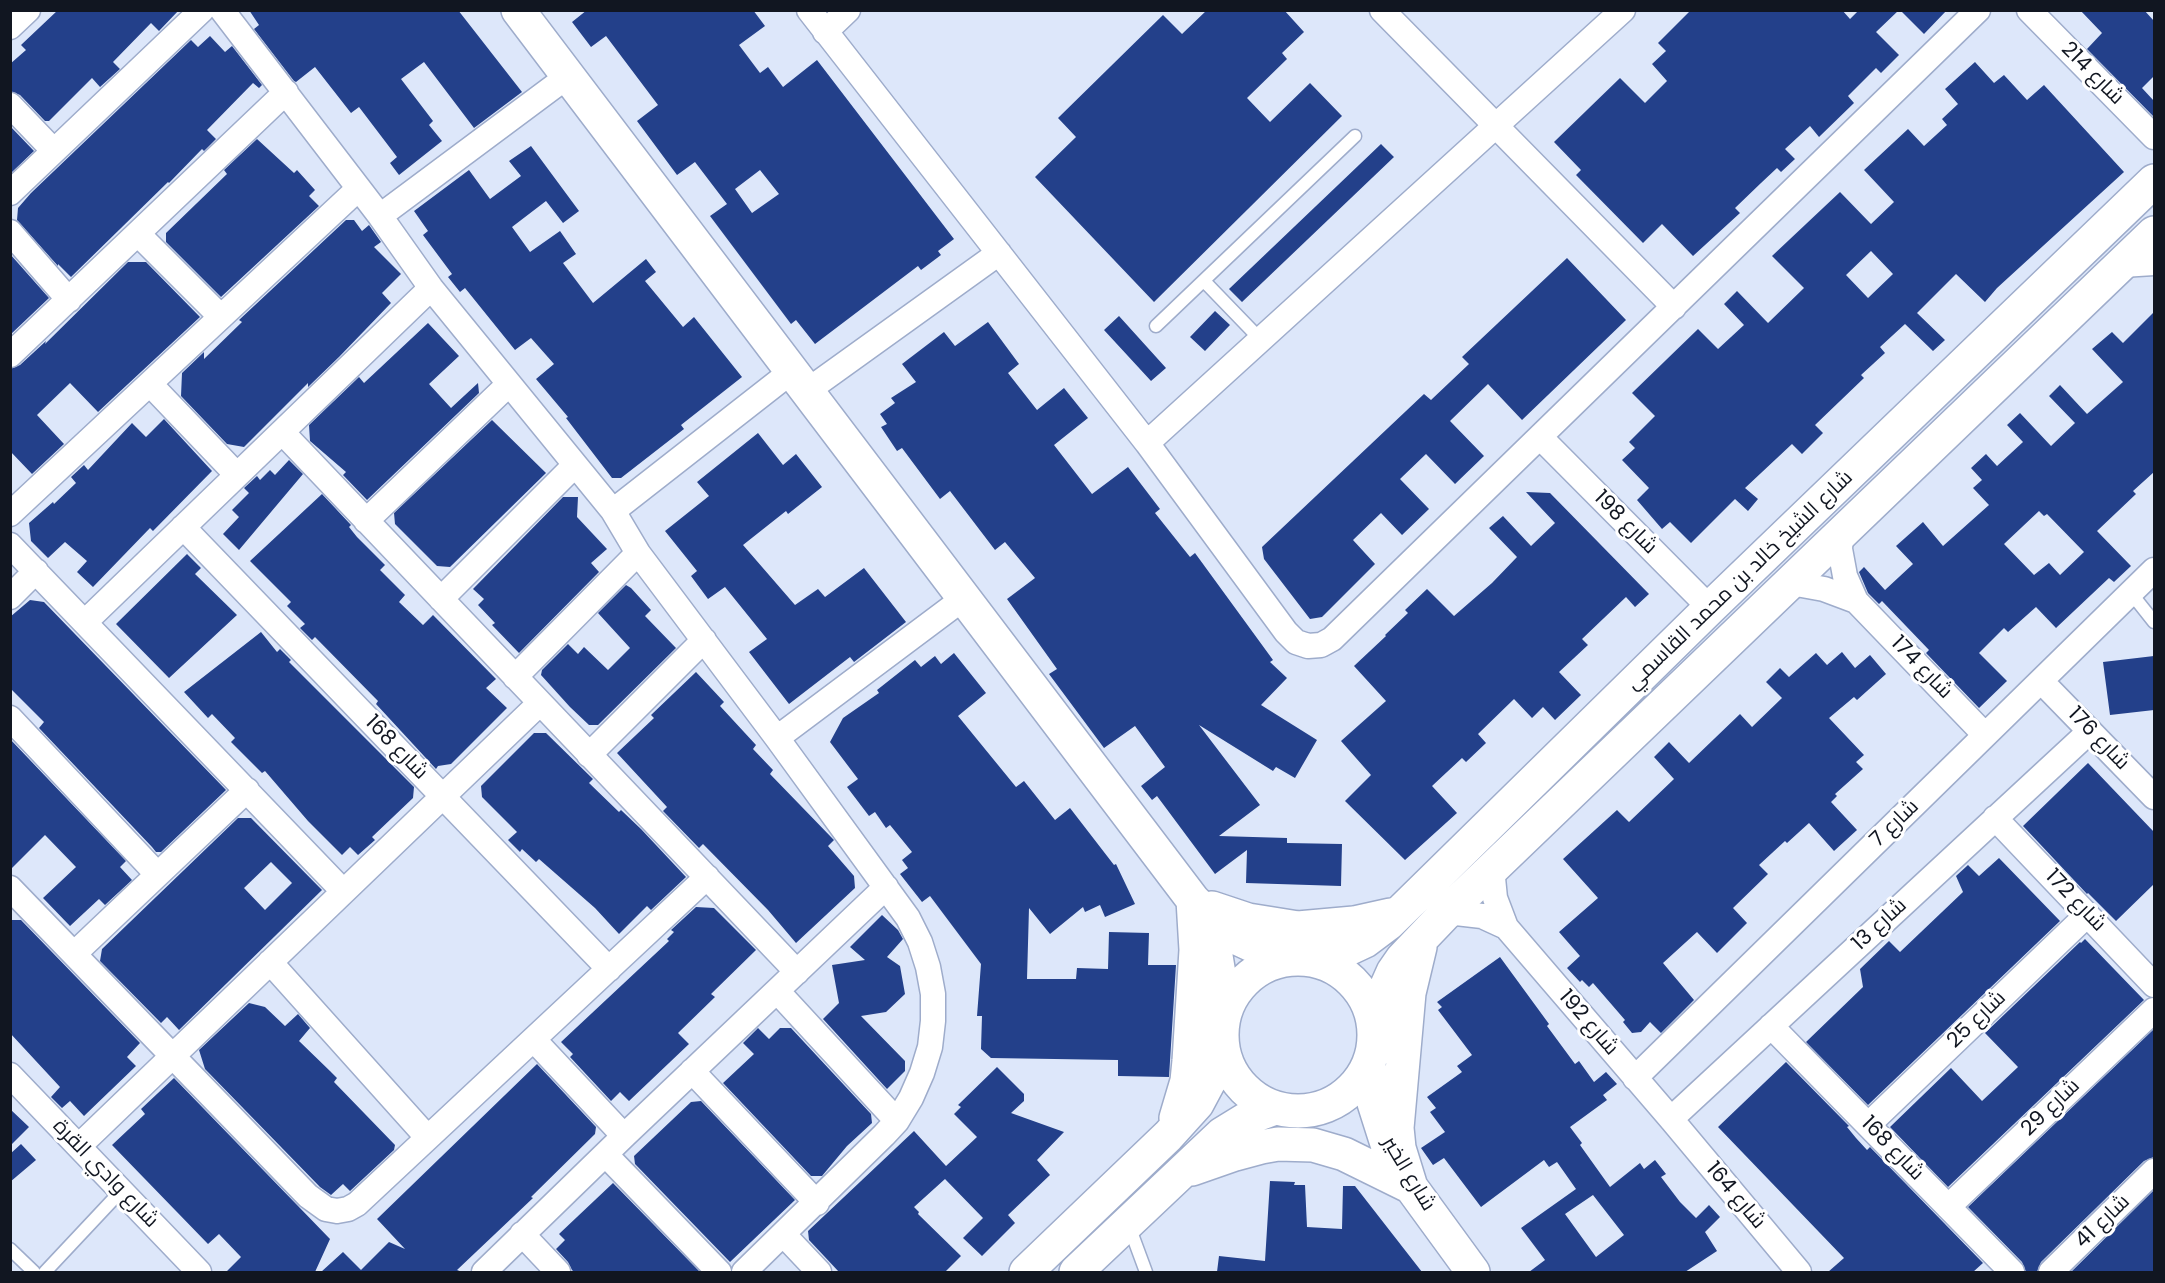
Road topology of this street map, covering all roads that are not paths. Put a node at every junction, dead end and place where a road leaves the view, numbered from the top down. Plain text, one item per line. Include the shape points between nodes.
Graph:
1 (28, 10) edge
2 (202, 10) edge
3 (222, 10) edge
4 (518, 10) edge
5 (809, 10) edge
6 (848, 10) edge
7 (1382, 10) edge
8 (1623, 10) edge
9 (1978, 10) edge
10 (2029, 10) edge
11 (10, 27) edge
12 (825, 32) junction
13 (568, 76) junction
14 (286, 92) junction
15 (10, 105) edge
16 (1496, 126) junction
17 (1355, 136) dead end
18 (2154, 137) edge
19 (54, 151) junction
20 (2154, 181) edge
21 (358, 189) junction
22 (10, 194) edge
23 (380, 216) junction
24 (10, 232) edge
25 (2154, 233) edge
26 (138, 234) junction
27 (999, 253) junction
28 (2154, 263) edge
29 (2122, 265) junction
30 (1204, 280) junction
31 (431, 288) junction
32 (69, 300) junction
33 (1674, 307) junction
34 (221, 317) junction
35 (1156, 326) dead end
36 (1261, 340) junction
37 (10, 355) edge
38 (800, 381) junction
39 (150, 384) junction
40 (509, 384) junction
41 (282, 432) junction
42 (1540, 437) junction
43 (1147, 443) junction
44 (575, 465) junction
45 (237, 475) junction
46 (613, 511) junction
47 (10, 514) edge
48 (366, 521) junction
49 (183, 527) junction
50 (1841, 535) junction
51 (10, 545) edge
52 (638, 553) junction
53 (2154, 570) edge
54 (36, 571) junction
55 (1791, 583) junction
56 (2131, 593) junction
57 (10, 597) edge
58 (964, 598) junction
59 (441, 599) junction
60 (1856, 601) junction
61 (1710, 608) junction
62 (85, 622) junction
63 (2154, 622) edge
64 (704, 640) junction
65 (515, 677) junction
66 (2041, 681) junction
67 (540, 703) junction
68 (10, 718) edge
69 (2090, 731) junction
70 (1985, 735) junction
71 (777, 738) junction
72 (590, 755) junction
73 (247, 790) junction
74 (442, 796) junction
75 (2154, 797) edge
76 (1995, 818) junction
77 (1492, 868) junction
78 (157, 874) junction
79 (706, 878) junction
80 (886, 887) junction
81 (344, 891) junction
82 (13, 894) edge
83 (1193, 900) junction
84 (1399, 913) junction
85 (2087, 915) junction
86 (1434, 925) junction
87 (1506, 927) junction
88 (75, 952) junction
89 (1300, 960) junction
90 (270, 962) junction
91 (609, 969) junction
92 (797, 972) junction
93 (2154, 985) edge
94 (777, 991) junction
95 (2154, 1010) edge
96 (1223, 1026) junction
97 (1771, 1026) junction
98 (1374, 1030) junction
99 (534, 1040) junction
100 (171, 1057) junction
101 (1369, 1064) junction
102 (692, 1071) junction
103 (10, 1075) edge
104 (1635, 1078) junction
105 (1289, 1109) junction
106 (1671, 1119) junction
107 (897, 1121) junction
108 (1868, 1125) junction
109 (624, 1136) junction
110 (1168, 1136) junction
111 (427, 1137) junction
112 (79, 1146) junction
113 (606, 1155) junction
114 (2154, 1171) edge
115 (1182, 1172) junction
116 (1411, 1187) junction
117 (121, 1191) junction
118 (817, 1203) junction
119 (1948, 1207) junction
120 (1128, 1222) junction
121 (522, 1234) junction
122 (784, 1234) junction
123 (10, 1249) edge
124 (34, 1272) edge
125 (45, 1272) edge
126 (199, 1272) edge
127 (484, 1272) edge
128 (558, 1272) edge
129 (718, 1272) edge
130 (744, 1272) edge
131 (819, 1272) edge
132 (1026, 1272) edge
133 (1076, 1272) edge
134 (1146, 1272) edge
135 (1473, 1272) edge
136 (1799, 1272) edge
137 (2012, 1272) edge
138 (2051, 1272) edge

1 - 11 street
2 - 19 street
3 - 14 street
4 - 13 main road
5 - 12 street
6 - 12 street
7 - 16 street
8 - 16 street
9 - 33 street
10 - 18 street, 214 شارع
12 - 27 street
13 - 23 street
13 - 38 main road
14 - 21 street
14 - 26 street
15 - 19 street
16 - 33 street
16 - 36 street
17 - 30 lane
19 - 22 street
20 - 61 main road, شارع الشيخ خالد بن محمد القاسمي
21 - 23 street
21 - 34 street
23 - 31 street
24 - 32 street
25 - 29 main road, شارع الشيخ خالد بن محمد القاسمي
26 - 32 street
26 - 34 street
27 - 38 street
27 - 43 street
28 - 29 street
29 - 50 main road, شارع الشيخ خالد بن محمد القاسمي
30 - 35 lane
30 - 36 lane
31 - 40 street
31 - 41 street
32 - 37 street
33 - 42 street
34 - 39 street
36 - 43 street
38 - 46 street
38 - 58 main road
39 - 45 street
39 - 47 street
40 - 44 street
40 - 48 street
41 - 45 street
41 - 48 street
42 - 43 street via 1332,639 1308,646 1296,642 1287,632
42 - 61 street, شارع 198
44 - 46 street
44 - 59 street
45 - 49 street
46 - 52 street
48 - 59 street
49 - 62 street
49 - 74 street, شارع 168
50 - 55 main road, شارع الشيخ خالد بن محمد القاسمي
50 - 60 street, شارع 174 via 1845,576
51 - 54 street
52 - 64 street
52 - 65 street
53 - 56 street, شارع 7
54 - 57 street
54 - 62 street
55 - 60 street, شارع 174 via 1824,589
55 - 77 main road, شارع الشيخ خالد بن محمد القاسمي
56 - 63 lane
56 - 66 street, شارع 7
58 - 71 street
58 - 83 main road
59 - 65 street
60 - 70 street, شارع 174
61 - 84 main road, شارع الشيخ خالد بن محمد القاسمي
62 - 73 street
64 - 71 street
64 - 72 street
65 - 67 street
66 - 69 street, شارع 176
66 - 70 street, شارع 7
67 - 72 street
67 - 74 street
68 - 78 street
69 - 75 street, شارع 176
69 - 76 street, شارع 13
70 - 104 street, شارع 7
71 - 80 street
72 - 79 street
73 - 78 street
73 - 81 street
74 - 81 street
74 - 91 street, شارع 168
76 - 85 street, شارع 172
76 - 97 street, شارع 13
77 - 86 main road, شارع الشيخ خالد بن محمد القاسمي
77 - 87 street, شارع 192 via 1495,898
78 - 88 street
79 - 91 street
79 - 92 street
80 - 92 street
80 - 107 street via 920,942 933,994 927,1056 911,1098
81 - 90 street
82 - 88 street
83 - 84 main road via 1248,920 1298,928 1354,923
83 - 89 main road via 1239,939 1271,954
83 - 96 main road via 1214,947
83 - 110 main road via 1196,950 1187,1081
84 - 89 main road, شارع الشيخ خالد بن محمد القاسمي via 1365,941 1331,956
85 - 93 street, شارع 172
85 - 108 street, شارع 25
86 - 87 street, شارع 192 via 1456,913 1482,916
86 - 98 main road, شارع الشيخ خالد بن محمد القاسمي via 1402,959 1385,987
86 - 116 main road via 1415,964 1409,993 1398,1110 1399,1148
87 - 104 street, شارع 192
88 - 100 street
89 - 96 main road via 1268,964 1243,981 1234,993
89 - 98 main road via 1327,964 1352,981 1369,1006
90 - 100 street
90 - 111 street
91 - 99 street
92 - 94 street
94 - 102 street
94 - 107 street
95 - 119 street, شارع 29
96 - 105 main road via 1227,1064 1234,1078 1255,1099
96 - 110 main road via 1218,1059 1205,1091
97 - 106 street, شارع 13
97 - 108 street, شارع 168
98 - 101 main road
99 - 109 street
99 - 111 street
100 - 111 street via 308,1196 326,1209 348,1209 357,1204
100 - 112 street
101 - 105 main road via 1362,1078 1341,1099 1327,1106
101 - 116 main road, شارع الخير via 1383,1134
102 - 109 street
102 - 118 street
103 - 112 street, شارع وادي القرة
104 - 106 street, شارع 192
105 - 115 main road via 1261,1112 1235,1125
105 - 116 main road via 1362,1142
106 - 136 street, شارع 164
107 - 118 street
108 - 119 street, شارع 168
109 - 113 street
110 - 132 main road
112 - 117 street, شارع وادي القرة
113 - 121 street
113 - 129 street
114 - 138 street, شارع 41
115 - 116 main road via 1261,1147 1313,1145 1344,1154
115 - 120 main road
116 - 135 main road, شارع الخير
117 - 125 lane
117 - 126 street, شارع وادي القرة
118 - 122 street
119 - 137 street, شارع 168
120 - 133 main road
120 - 134 lane
121 - 127 street
121 - 128 street
122 - 130 street
122 - 131 street
123 - 124 lane

